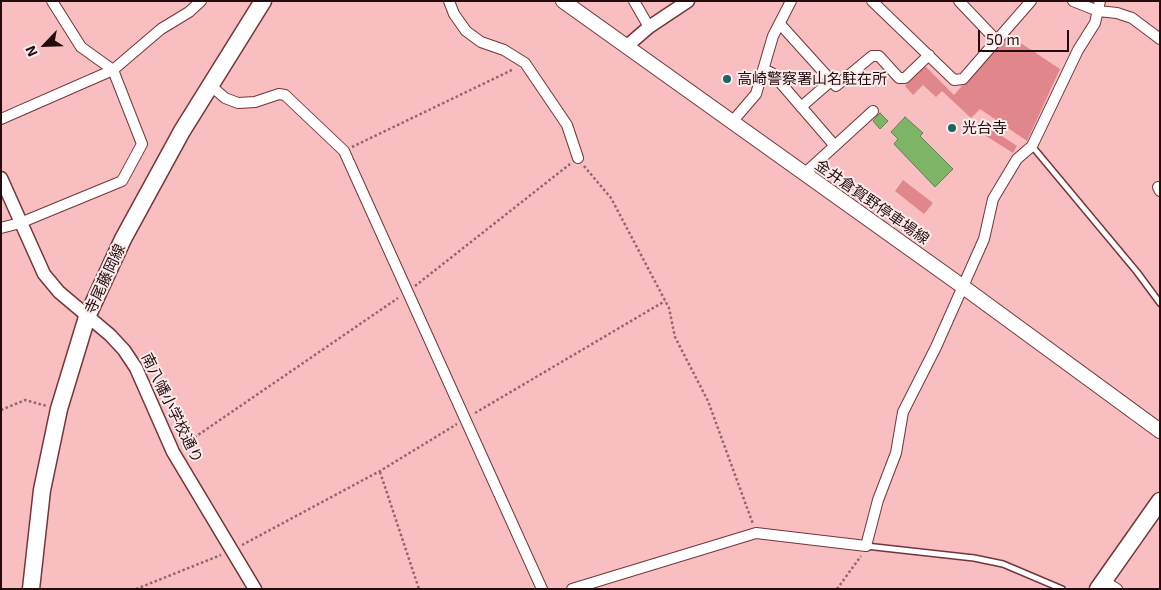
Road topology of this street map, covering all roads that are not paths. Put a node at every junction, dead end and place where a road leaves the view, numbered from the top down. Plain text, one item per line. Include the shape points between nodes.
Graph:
1 (52, 1) edge
2 (201, 1) edge
3 (450, 1) edge
4 (563, 1) edge
5 (634, 1) edge
6 (688, 1) edge
7 (791, 1) edge
8 (872, 1) edge
9 (958, 1) edge
10 (1031, 1) edge
11 (1073, 1) edge
12 (257, 3) edge
13 (1099, 6) edge
14 (780, 24) junction
15 (649, 27) junction
16 (997, 40) junction
17 (1160, 40) edge
18 (627, 46) junction
19 (929, 55) junction
20 (113, 70) junction
21 (765, 70) junction
22 (832, 80) junction
23 (210, 85) junction
24 (801, 107) junction
25 (873, 111) dead end
26 (1, 119) edge
27 (732, 122) junction
28 (835, 146) junction
29 (1032, 146) junction
30 (578, 158) road end
31 (804, 174) junction
32 (1, 178) edge
33 (20, 223) junction
34 (1, 228) edge
35 (962, 286) junction
36 (1160, 302) edge
37 (87, 317) junction
38 (1160, 431) edge
39 (1160, 501) edge
40 (866, 546) junction
41 (1106, 586) edge
42 (31, 589) edge
43 (255, 589) edge
44 (542, 589) edge
45 (572, 589) edge
46 (1062, 589) edge

1 - 20 street via 81,47
2 - 20 street via 160,29
3 - 30 street via 466,32 525,63 567,125
4 - 18 main road, 金井倉賀野停車場線
5 - 15 street
6 - 15 street
7 - 14 street
8 - 19 street
9 - 16 street
10 - 16 street
11 - 13 street
12 - 23 main road, 寺尾藤岡線
13 - 17 street via 1132,18
13 - 29 street via 1095,23 1078,50
14 - 21 street via 773,36
14 - 22 street
15 - 18 street
16 - 19 street via 963,79 954,80
18 - 27 main road, 金井倉賀野停車場線
19 - 22 street via 905,78 899,78 879,56 872,56 841,84 836,86
20 - 26 street
20 - 33 street via 142,144 122,180
21 - 24 street via 772,73
21 - 27 street via 756,94
22 - 24 street
23 - 37 main road, 寺尾藤岡線 via 123,239
23 - 44 street via 225,98 238,103 286,95 344,151
24 - 28 street
25 - 28 street
27 - 31 main road, 金井倉賀野停車場線
28 - 31 street
29 - 35 street via 1017,159 992,198 984,239
29 - 36 lane
31 - 35 main road, 金井倉賀野停車場線
32 - 33 street, 南八幡小学校通り
33 - 34 street
33 - 37 street, 南八幡小学校通り via 44,274
35 - 38 main road, 金井倉賀野停車場線
35 - 40 street via 936,347 902,412 896,453 878,500
37 - 42 main road, 寺尾藤岡線 via 59,409 42,490
37 - 43 street, 南八幡小学校通り via 114,340 136,368 173,452
39 - 41 main road
40 - 45 street via 756,533
40 - 46 lane via 993,562 1026,572

